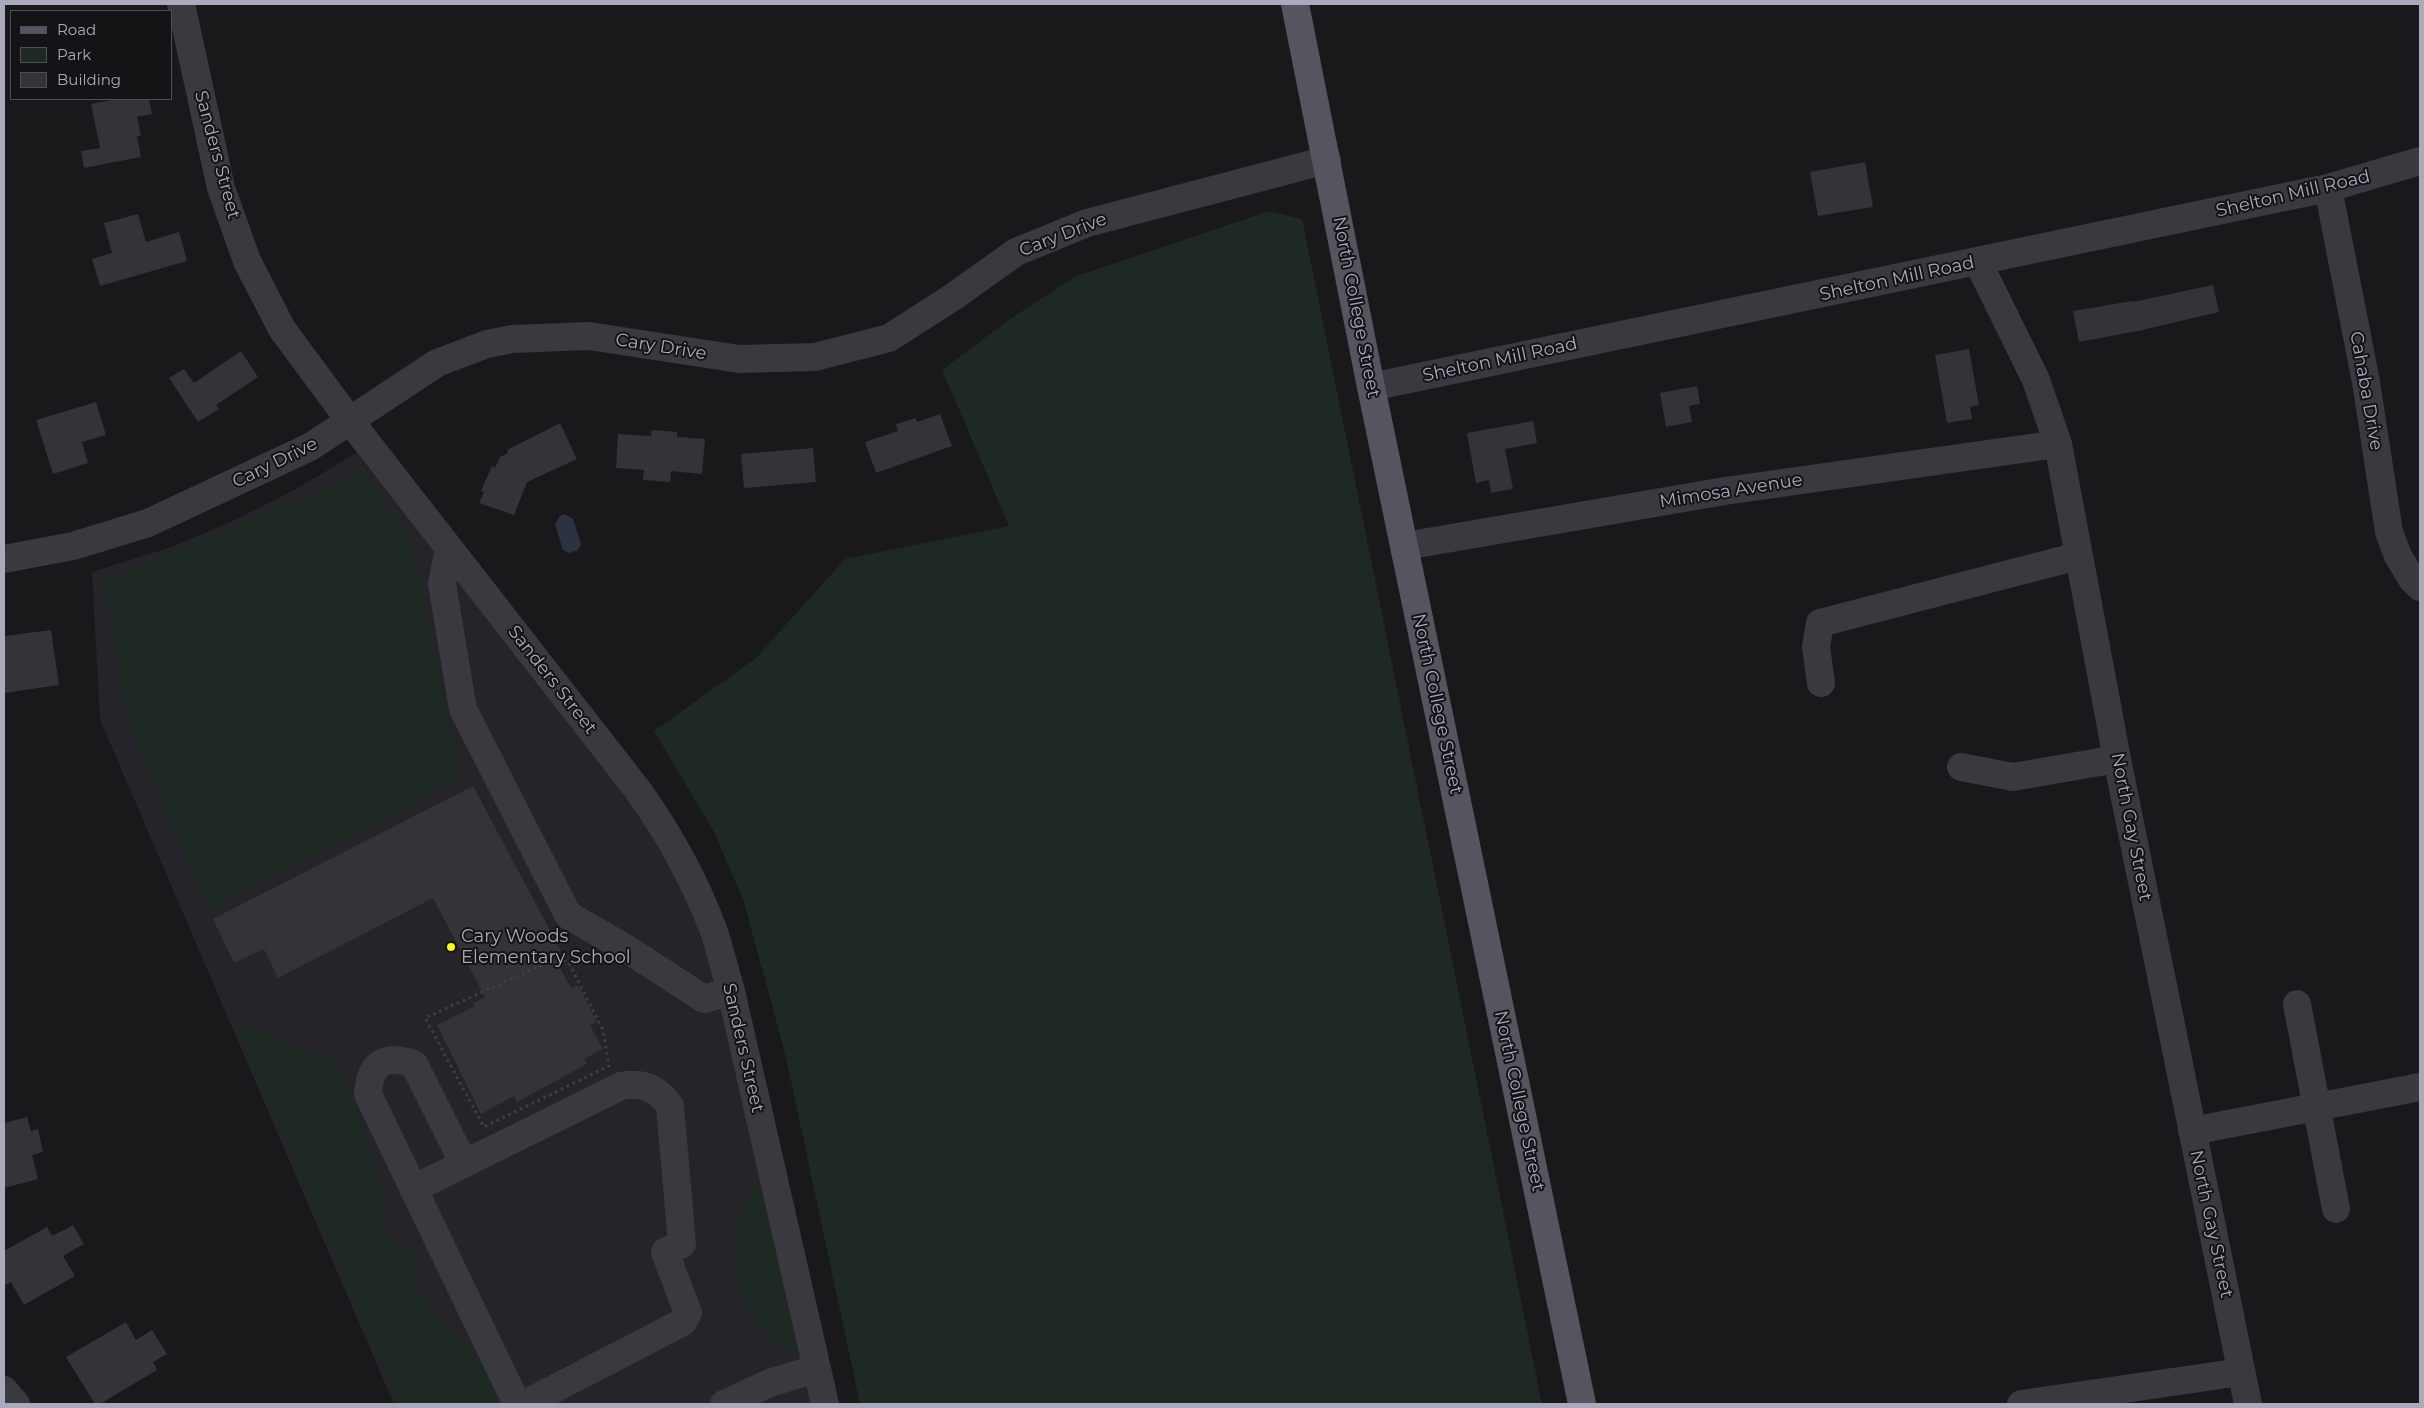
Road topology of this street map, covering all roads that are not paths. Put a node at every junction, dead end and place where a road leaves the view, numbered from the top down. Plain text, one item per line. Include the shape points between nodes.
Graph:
1 (181, 4) edge
2 (1295, 4) edge
3 (1327, 160) junction
4 (2420, 162) edge
5 (2328, 188) junction
6 (1978, 262) junction
7 (1371, 387) junction
8 (350, 421) junction
9 (2058, 444) junction
10 (1405, 546) junction
11 (449, 548) junction
12 (2078, 556) junction
13 (4, 559) edge
14 (2420, 587) edge
15 (1821, 683) dead end
16 (2117, 759) junction
17 (1961, 767) dead end
18 (731, 992) junction
19 (2298, 1004) dead end
20 (2420, 1087) edge
21 (2317, 1107) junction
22 (2192, 1131) junction
23 (464, 1164) junction
24 (414, 1189) junction
25 (2336, 1208) dead end
26 (817, 1369) junction
27 (2242, 1372) junction
28 (4, 1390) edge
29 (16, 1404) edge
30 (517, 1404) edge
31 (525, 1404) edge
32 (724, 1404) edge
33 (825, 1404) edge
34 (1582, 1404) edge
35 (2022, 1404) edge
36 (2248, 1404) edge

1 - 8 street, Sanders Street via 221,188 247,261 282,329
2 - 3 main road, North College Street
3 - 7 main road, North College Street
3 - 8 street, Cary Drive via 1087,222 1016,252 889,338 816,357 739,358 589,336 512,339 487,344 437,363
4 - 5 street, Shelton Mill Road
5 - 6 street, Shelton Mill Road
5 - 14 street, Cahaba Drive via 2366,382 2389,532 2398,556
6 - 7 street, Shelton Mill Road
6 - 9 street, North Gay Street via 2036,380
7 - 10 main road, North College Street
8 - 11 street, Sanders Street
8 - 13 street, Cary Drive via 310,447 148,523 73,546
9 - 10 street, Mimosa Avenue via 1725,491
9 - 12 street, North Gay Street
10 - 34 main road, North College Street
11 - 18 street, Sanders Street via 660,821 693,882 713,930
11 - 18 street via 442,584 463,709 568,915 627,948 704,999
12 - 15 street via 1820,622 1816,647
12 - 16 street, North Gay Street
16 - 17 street via 2013,777
16 - 22 street, North Gay Street
18 - 26 street, Sanders Street
19 - 21 street
20 - 21 street
21 - 22 street
21 - 25 street
22 - 27 street, North Gay Street
23 - 24 street
23 - 24 street via 414,1064 392,1060 380,1062 372,1072 368,1094
23 - 31 street via 621,1086 635,1083 648,1086 661,1094 670,1106 682,1244 665,1252 688,1313 683,1322
24 - 30 street
26 - 32 street via 772,1382
26 - 33 street, Sanders Street
27 - 35 street
27 - 36 street, North Gay Street
28 - 29 street

